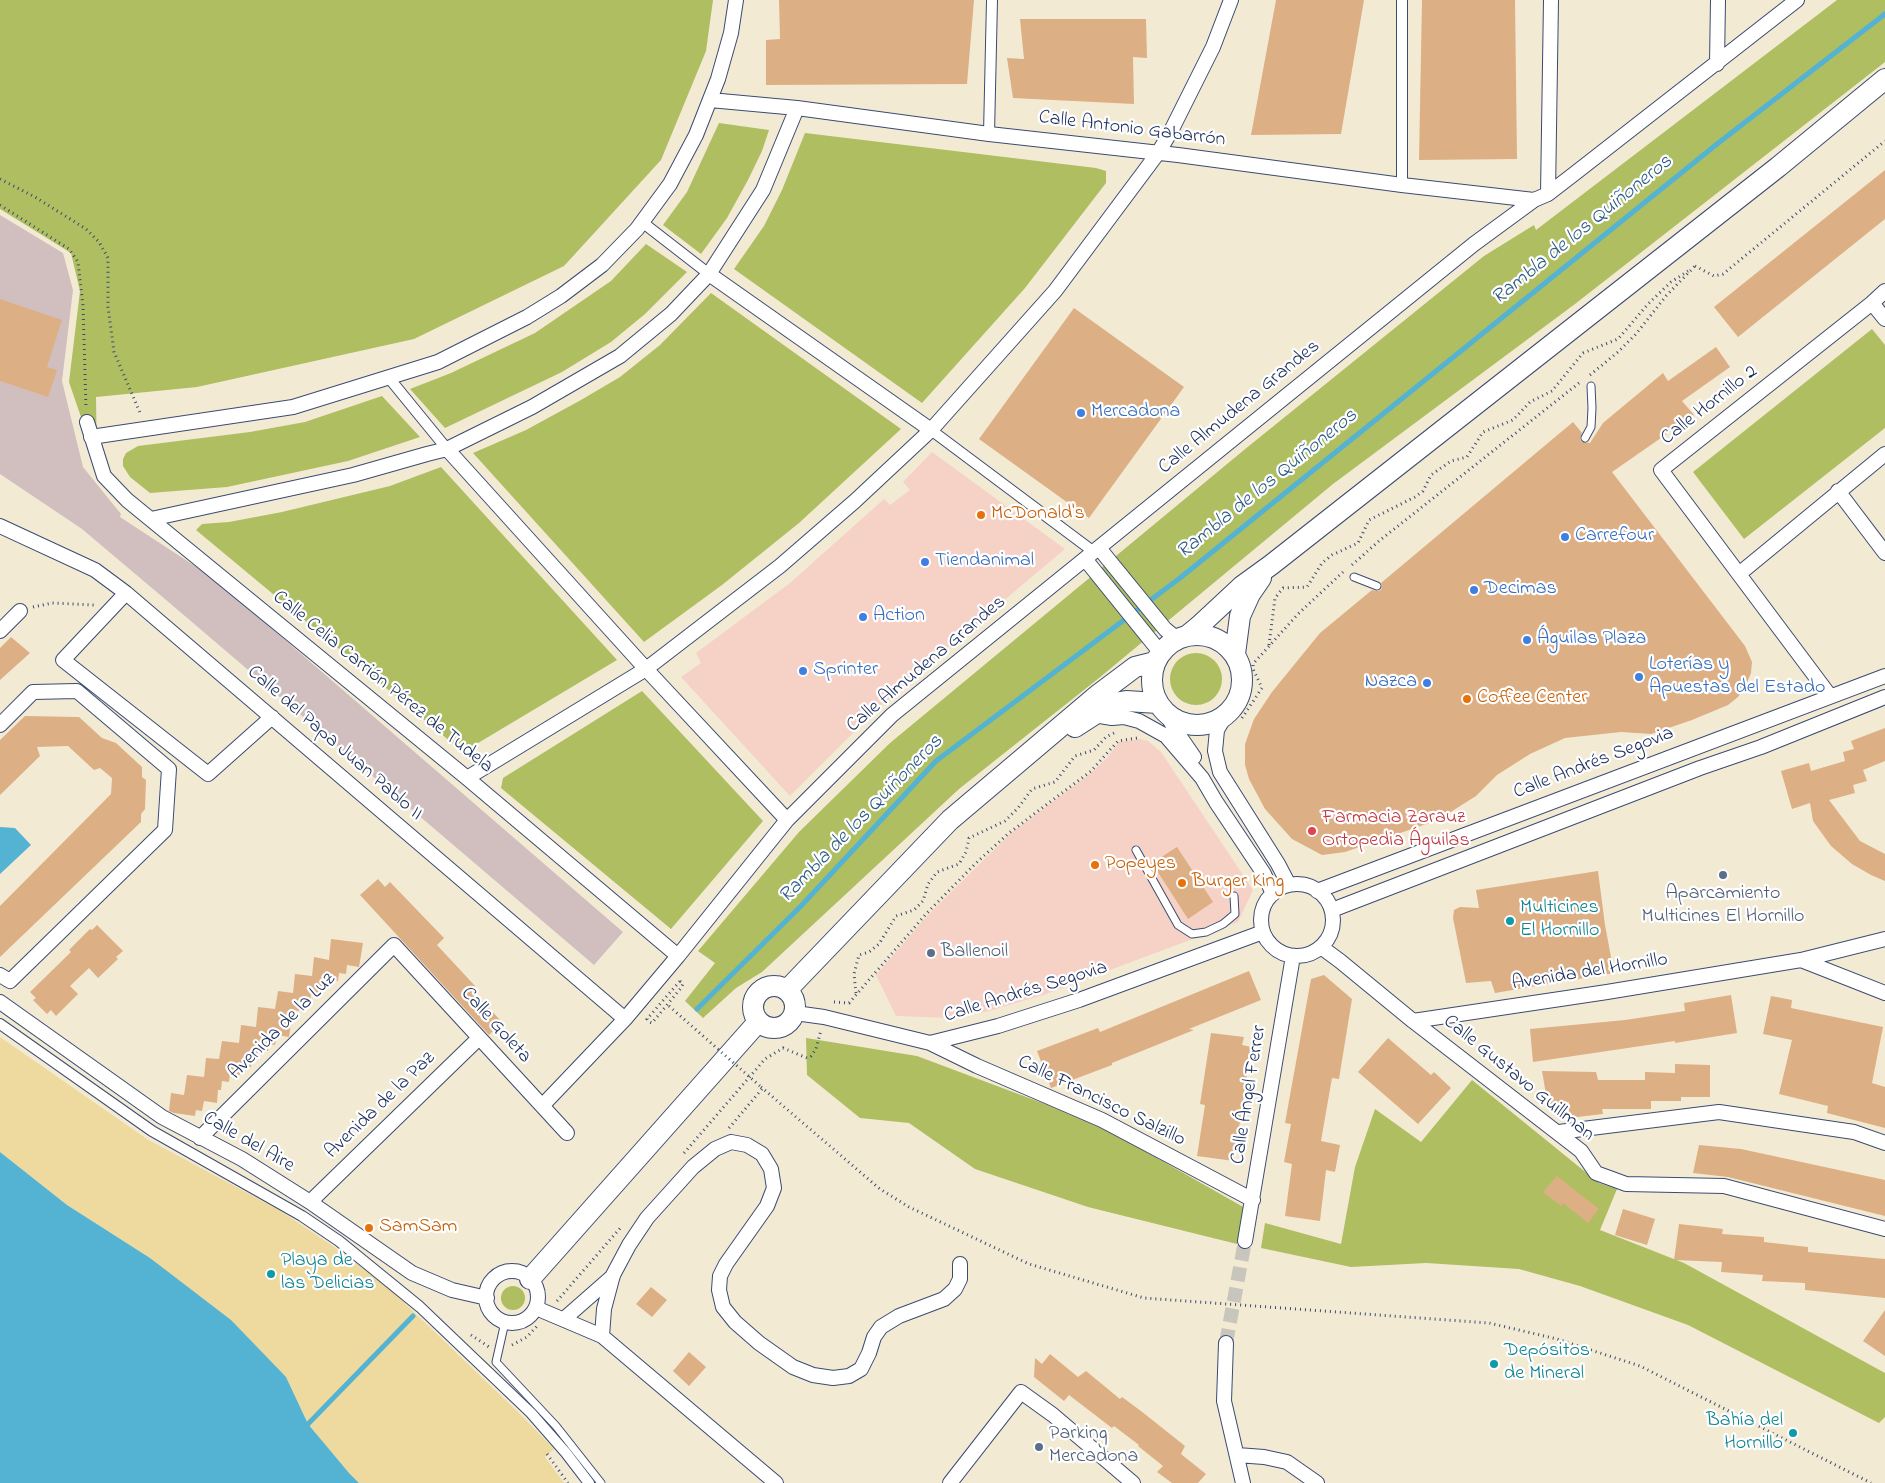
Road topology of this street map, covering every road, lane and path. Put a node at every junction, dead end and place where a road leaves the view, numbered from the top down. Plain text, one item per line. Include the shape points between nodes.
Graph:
1 (736, 0) edge
2 (992, 0) edge
3 (1231, 0) edge
4 (1402, 0) edge
5 (1551, 0) edge
6 (1718, 0) edge
7 (1797, 0) edge
8 (1716, 64) junction
9 (1885, 79) edge
10 (710, 100) junction
11 (797, 108) junction
12 (990, 134) junction
13 (1885, 141) edge
14 (1158, 153) junction
15 (0, 179) edge
16 (1402, 185) junction
17 (1548, 194) junction
18 (1534, 200) junction
19 (0, 204) edge
20 (642, 222) junction
21 (1695, 266) junction
22 (709, 274) junction
23 (1885, 291) edge
24 (1872, 303) junction
25 (1885, 319) edge
26 (1589, 376) dead end
27 (389, 378) junction
28 (1581, 382) dead end
29 (1591, 386) dead end
30 (87, 422) joint
31 (148, 429) junction
32 (932, 430) junction
33 (91, 437) junction
34 (1585, 438) dead end
35 (448, 449) junction
36 (1885, 454) edge
37 (1838, 491) junction
38 (151, 520) junction
39 (0, 526) edge
40 (1092, 553) junction
41 (1885, 553) edge
42 (1271, 565) junction
43 (1739, 574) junction
44 (1354, 577) dead end
45 (1377, 586) dead end
46 (126, 593) junction
47 (113, 607) junction
48 (20, 610) joint
49 (0, 631) edge
50 (1182, 637) junction
51 (1269, 645) junction
52 (1234, 654) junction
53 (1157, 657) junction
54 (646, 669) junction
55 (1885, 676) edge
56 (1830, 696) junction
57 (1885, 697) edge
58 (1162, 708) junction
59 (1094, 715) junction
60 (272, 717) junction
61 (1234, 717) junction
62 (0, 725) edge
63 (1118, 731) dead end
64 (1138, 738) dead end
65 (1022, 760) junction
66 (467, 778) junction
67 (1202, 778) junction
68 (787, 820) junction
69 (1136, 850) dead end
70 (1289, 885) junction
71 (1317, 891) junction
72 (1273, 894) junction
73 (1234, 896) dead end
74 (1332, 910) junction
75 (1263, 932) junction
76 (1885, 939) edge
77 (394, 945) joint
78 (1321, 947) junction
79 (678, 956) junction
80 (1293, 956) junction
81 (1801, 960) junction
82 (0, 975) edge
83 (787, 990) junction
84 (856, 993) junction
85 (1885, 993) edge
86 (0, 1002) edge
87 (668, 1006) junction
88 (794, 1013) junction
89 (824, 1018) junction
90 (624, 1019) junction
91 (1414, 1021) junction
92 (758, 1022) junction
93 (0, 1024) edge
94 (479, 1038) junction
95 (930, 1043) junction
96 (761, 1088) junction
97 (542, 1106) junction
98 (733, 1122) dead end
99 (1558, 1132) junction
100 (567, 1133) dead end
101 (200, 1138) junction
102 (1885, 1144) edge
103 (1253, 1200) junction
104 (310, 1202) junction
105 (1885, 1229) edge
106 (1245, 1242) tunnel mouth
107 (960, 1264) dead end
108 (613, 1276) junction
109 (530, 1278) junction
110 (487, 1298) junction
111 (536, 1308) junction
112 (564, 1319) junction
113 (505, 1322) junction
114 (602, 1336) junction
115 (1226, 1343) tunnel mouth
116 (547, 1454) dead end
117 (1237, 1455) junction
118 (568, 1483) edge
119 (589, 1483) edge
120 (601, 1483) edge
121 (776, 1483) edge
122 (950, 1483) edge
123 (1133, 1483) edge
124 (1243, 1483) edge
125 (1316, 1483) edge
126 (1871, 1483) edge

1 - 10 street via 731,33
2 - 12 street
3 - 14 street via 1214,47
4 - 16 street
5 - 17 street
6 - 8 street
7 - 8 street, Calle Antonio Gabarrón
8 - 17 street, Calle Antonio Gabarrón
9 - 42 main road
10 - 11 street, Calle Antonio Gabarrón
10 - 20 street via 670,184
11 - 12 street, Calle Antonio Gabarrón
11 - 22 street via 763,190
12 - 14 street, Calle Antonio Gabarrón
13 - 21 path via 1723,274 1714,276
14 - 16 street, Calle Antonio Gabarrón
14 - 32 street via 1055,291
15 - 31 path via 86,229 99,242 108,258 108,307 114,352
16 - 18 street, Calle Antonio Gabarrón
17 - 18 street, Calle Antonio Gabarrón
18 - 40 street, Calle Almudena Grandes via 1474,244
19 - 30 path via 70,249 78,262 83,306
20 - 22 street
20 - 27 street via 602,265 544,307 438,362
21 - 26 path via 1636,334
21 - 51 path via 1671,282 1618,339 1583,353 1552,391 1530,402 1513,420 1483,432 1466,457 1451,461 1431,475 1424,491 1369,520 1358,543 1322,563 1307,587 1283,588 1275,598
22 - 32 street
22 - 35 street via 671,314 620,356 532,407
23 - 24 street, Calle Hornillo 2
24 - 25 street
24 - 43 street, Calle Hornillo 2 via 1661,470
27 - 31 street via 293,407
27 - 35 street
28 - 51 path via 1379,541 1298,614
29 - 34 lane via 1591,427
30 - 33 street, Calle Celia Carrión Pérez de Tudela
31 - 33 street
32 - 40 street
32 - 54 street via 780,566
33 - 38 street, Calle Celia Carrión Pérez de Tudela via 104,476
35 - 38 street via 353,475
35 - 54 street
36 - 37 street
37 - 41 street
37 - 43 street
38 - 66 street, Calle Celia Carrión Pérez de Tudela
39 - 46 street, Calle del Papa Juan Pablo II via 95,570
40 - 50 street via 1143,601 1165,629
40 - 53 street
40 - 68 street, Calle Almudena Grandes via 892,715
42 - 50 main road
42 - 52 main road via 1250,594 1240,616
43 - 56 street, Calle Hornillo 2
44 - 45 lane
46 - 47 street
46 - 60 street, Calle del Papa Juan Pablo II
47 - 48 path via 52,603
47 - 60 street via 63,660 208,774
48 - 49 street
50 - 52 main road via 1201,634 1214,638
50 - 53 main road via 1168,644
51 - 61 path via 1253,664 1261,692
52 - 61 main road via 1241,672 1241,687 1234,705
53 - 58 main road via 1151,684
53 - 65 main road via 1134,667
54 - 66 street
54 - 68 street
55 - 56 street, Calle Andrés Segovia
56 - 71 street, Calle Andrés Segovia
57 - 74 street, Calle Andrés Segovia via 1760,748 1700,768
58 - 59 main road via 1116,703
58 - 61 main road via 1183,722 1198,725
58 - 67 street via 1201,768
59 - 65 main road
59 - 67 street via 1124,717 1153,727 1166,736
60 - 90 street, Calle del Papa Juan Pablo II
61 - 70 street via 1217,730 1215,751 1220,772
62 - 82 street via 33,692 77,691 169,769 165,830 10,981
63 - 84 path via 1106,737 1094,750 1076,756 1055,782 1032,789 1005,821 969,838 966,852 958,864 937,872 928,884 923,901 914,910 896,916 879,944 869,952 859,954 854,974
64 - 84 path via 1118,741 1091,771 996,845 926,914
65 - 83 main road via 950,820
66 - 79 street, Calle Celia Carrión Pérez de Tudela
67 - 72 street via 1264,874
68 - 79 street, Calle Almudena Grandes
69 - 73 lane via 1178,925 1192,934 1223,924 1234,914
70 - 71 street via 1303,885
70 - 72 street
71 - 74 street
72 - 75 street via 1262,911
74 - 78 street via 1331,933
75 - 80 street via 1275,948
75 - 95 street, Calle Andrés Segovia via 1079,1000 998,1026
76 - 81 street, Avenida del Hornillo
77 - 94 street, Calle Goleta
77 - 101 street, Avenida de la Luz
78 - 80 street via 1309,954
78 - 91 street
79 - 90 street, Calle Almudena Grandes
80 - 103 street, Calle Ángel Ferrer
81 - 85 street
81 - 91 street, Avenida del Hornillo
83 - 88 main road via 794,1001
83 - 92 main road via 770,986 757,994 752,1008
84 - 89 path via 849,1003 834,1002 830,1005
86 - 101 street, Calle del Aire via 162,1117
87 - 87 path via 652,1023 648,1021 682,982
87 - 96 path, bridge
88 - 89 street, Calle Andrés Segovia
88 - 92 main road via 789,1022 779,1028
89 - 95 street, Calle Andrés Segovia
90 - 97 street, Calle Almudena Grandes
91 - 99 street, Calle Gustavo Guillman
92 - 109 main road
93 - 119 street via 152,1131 302,1216 339,1241 401,1290 531,1413
94 - 97 street, Calle Goleta
94 - 104 street, Avenida de la Paz
95 - 103 street, Calle Francisco Salzillo via 1102,1120
96 - 98 path
96 - 126 path via 880,1189 909,1207 1029,1264 1144,1298 1489,1323 1556,1339 1640,1366
97 - 100 street, Calle Goleta
99 - 102 street via 1719,1112 1854,1132
99 - 105 street, Calle Gustavo Guillman via 1582,1151 1596,1174 1626,1184 1724,1186
101 - 104 street, Calle del Aire via 242,1159
103 - 106 street, Calle Ángel Ferrer
104 - 110 street, Calle del Aire via 412,1273 452,1290
107 - 108 street via 960,1279 944,1299 899,1316 881,1327 861,1369 849,1376 834,1378 813,1376 793,1367 735,1322 723,1307 718,1290 726,1264 768,1206 774,1188 771,1169 762,1154 748,1145 731,1142 715,1149 693,1167 654,1211 629,1245
108 - 112 street
108 - 114 street via 604,1309
109 - 110 street via 517,1272 502,1274 490,1284
109 - 111 street via 538,1294
110 - 113 street via 492,1313
111 - 112 street
111 - 113 street via 521,1322
112 - 114 street
113 - 120 lane via 496,1362 556,1426
114 - 121 street
115 - 117 street via 1224,1401
116 - 118 path
117 - 124 street
117 - 125 street via 1287,1462
122 - 123 street via 1021,1392

